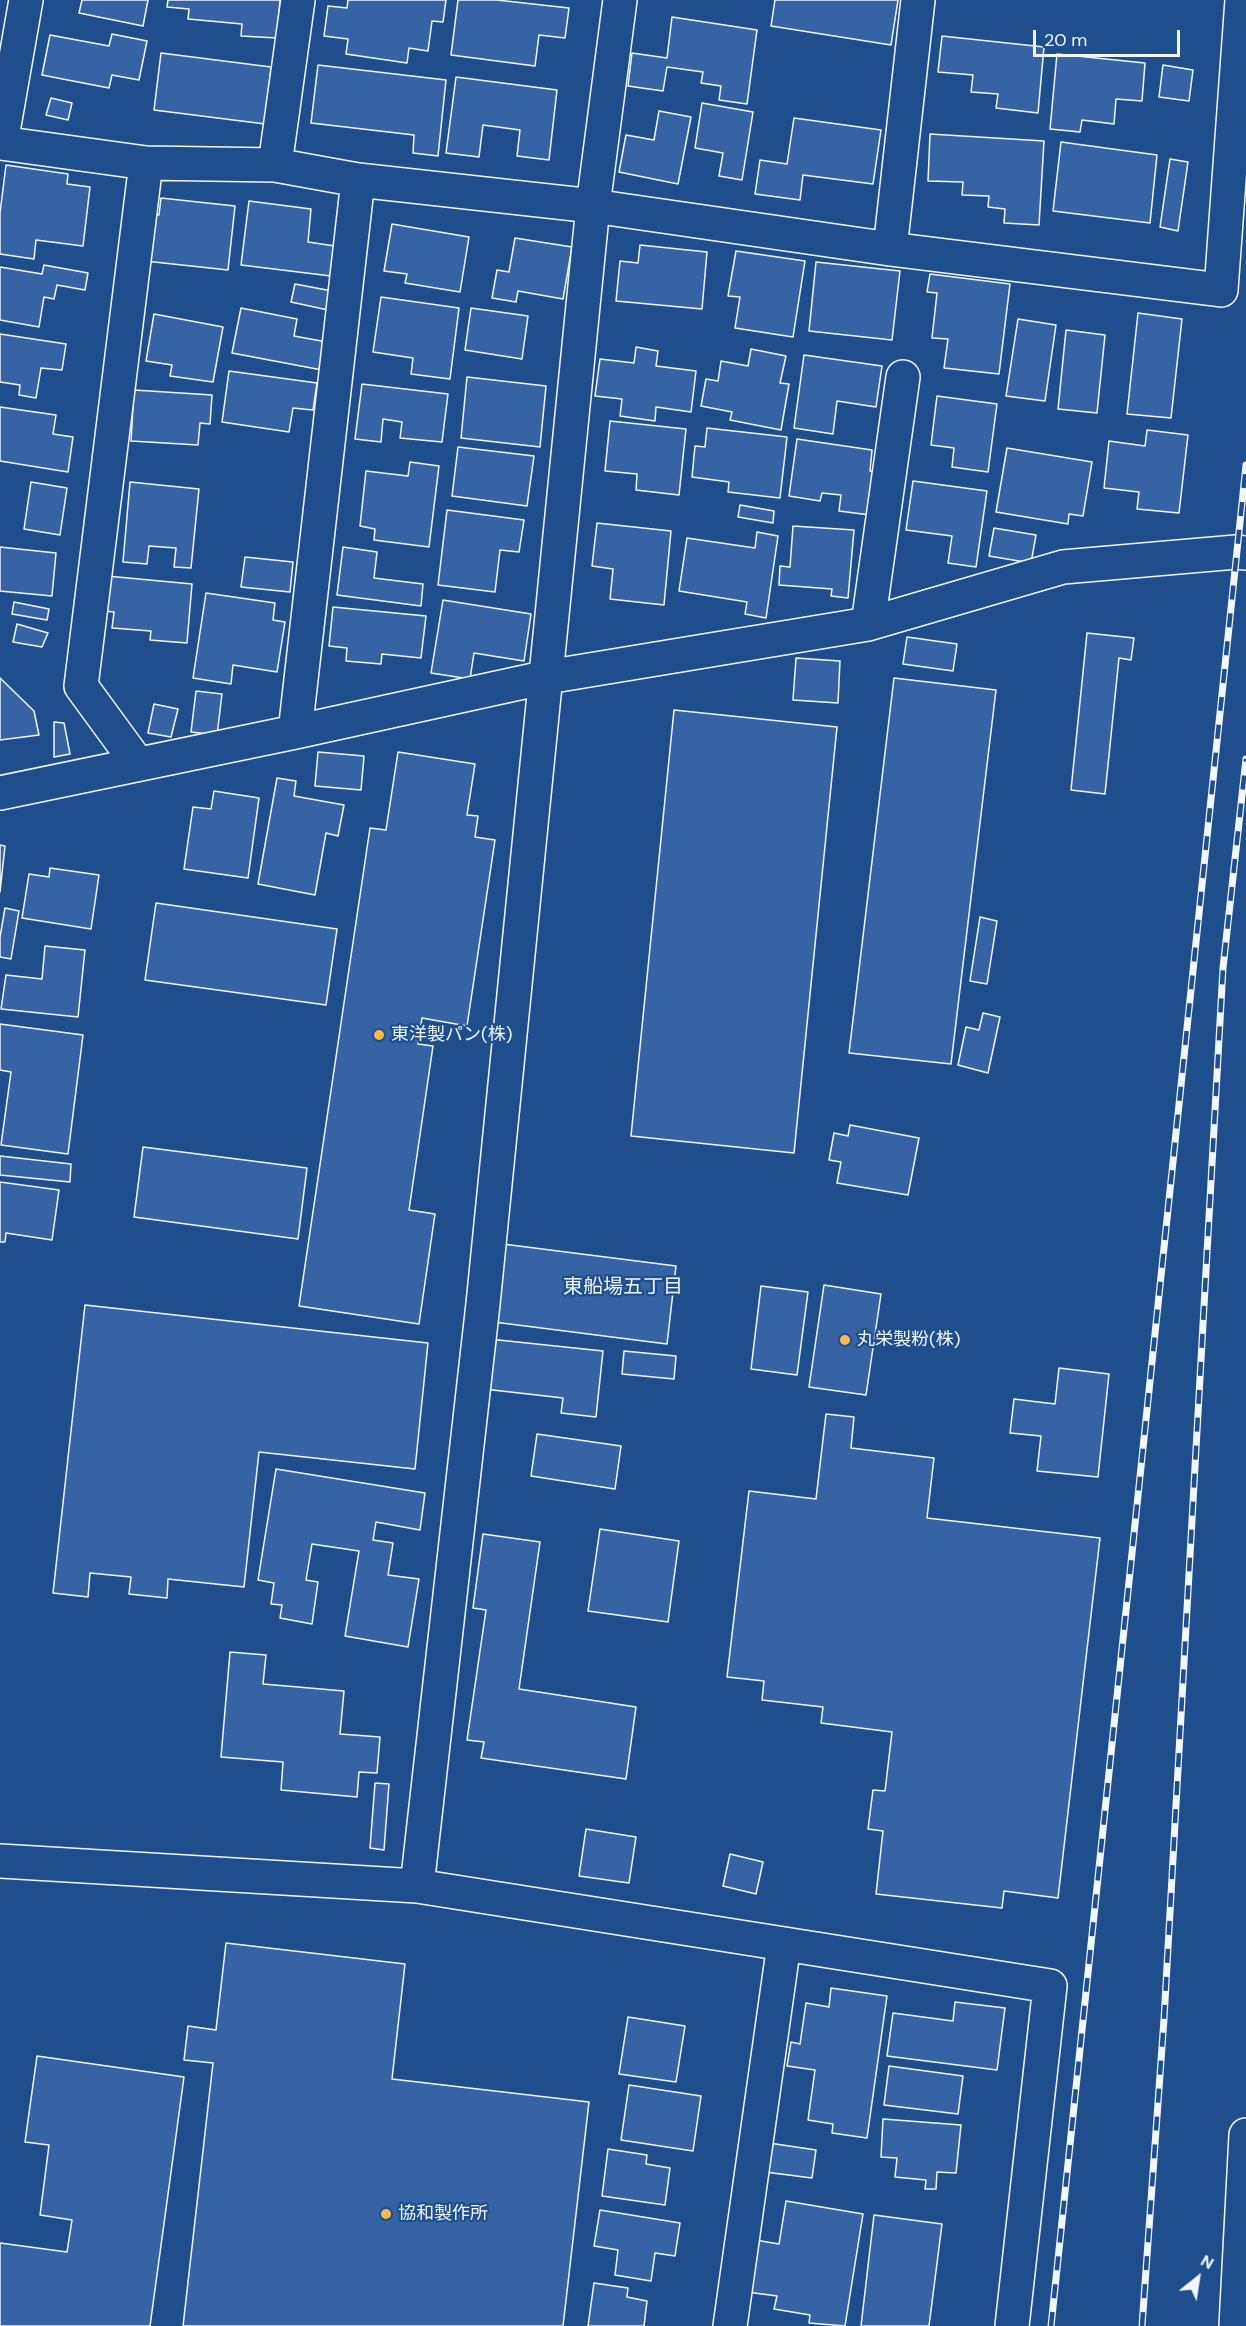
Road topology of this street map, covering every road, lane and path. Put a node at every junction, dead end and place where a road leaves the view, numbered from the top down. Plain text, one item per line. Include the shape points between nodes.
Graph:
1 (26, 0) edge
2 (298, 0) edge
3 (620, 0) edge
4 (918, 0) edge
5 (1242, 0) edge
6 (146, 163) junction
7 (275, 165) junction
8 (358, 180) junction
9 (593, 206) junction
10 (890, 249) junction
11 (903, 378) dead end
12 (1246, 553) edge
13 (868, 624) junction
14 (547, 676) junction
15 (294, 732) junction
16 (138, 764) junction
17 (0, 794) edge
18 (0, 1861) edge
19 (417, 1886) junction
20 (784, 1944) junction
21 (1246, 2135) edge
22 (1244, 2177) edge
23 (730, 2326) edge
24 (1012, 2326) edge
25 (1236, 2326) edge

1 - 6 street via 1,143
2 - 7 street
3 - 9 street
4 - 10 street
5 - 10 street via 1221,290
6 - 7 street
6 - 16 street via 81,686
7 - 8 street
8 - 9 street
8 - 15 street
9 - 10 street
9 - 14 street
11 - 13 street
12 - 13 street via 1063,567
13 - 14 street
14 - 15 street
14 - 19 street via 483,1304
15 - 16 street
16 - 17 street
18 - 19 street
19 - 20 street
20 - 23 street
20 - 24 street via 1050,1986
21 - 22 street
22 - 25 street

